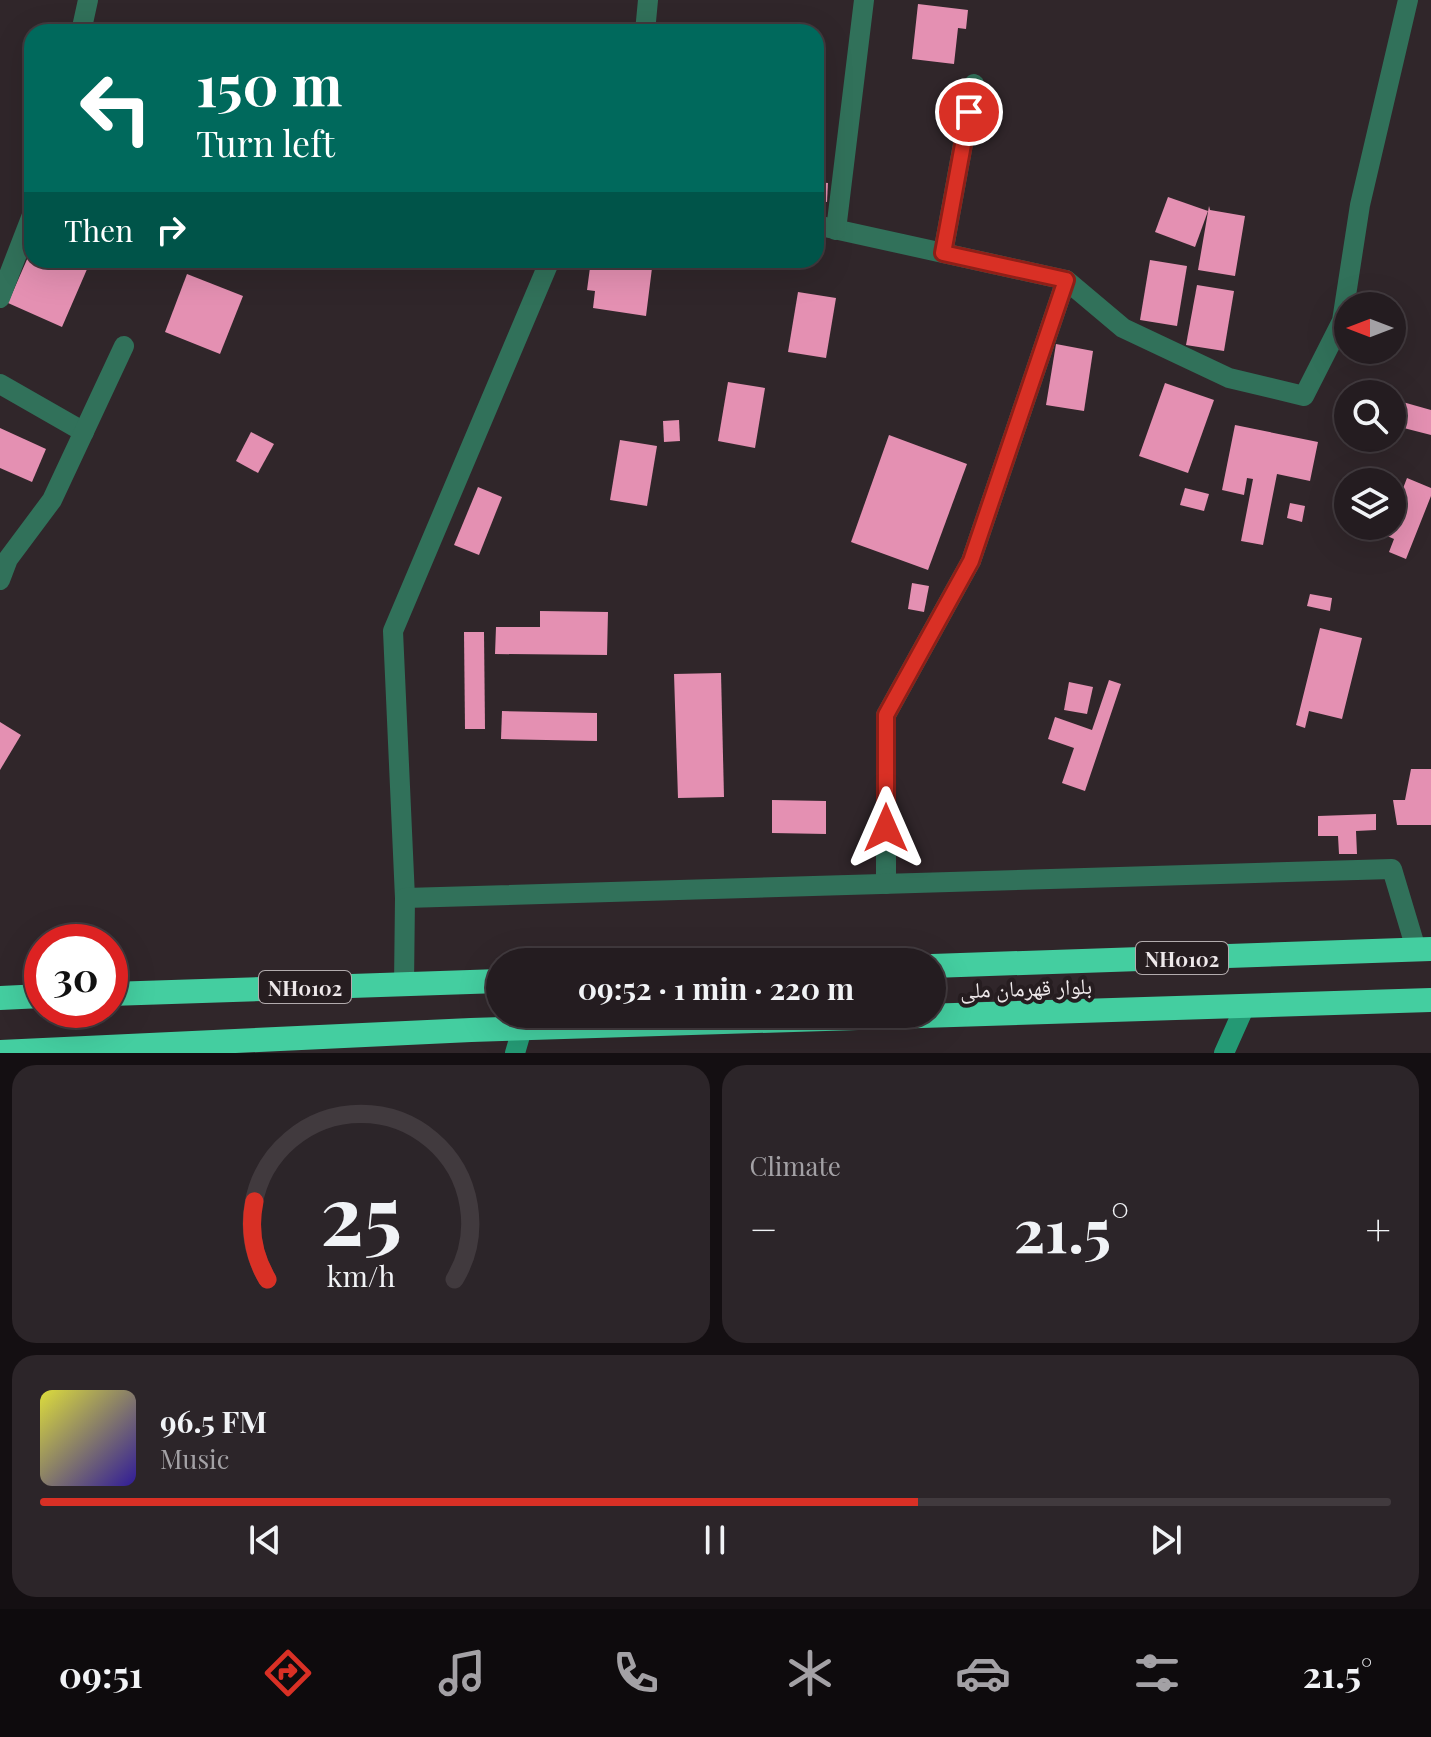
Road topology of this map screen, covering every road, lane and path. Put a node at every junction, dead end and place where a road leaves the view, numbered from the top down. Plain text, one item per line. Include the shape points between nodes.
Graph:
1 (88, 0) edge
2 (648, 0) edge
3 (864, 0) edge
4 (1408, 0) edge
5 (83, 24) edge
6 (646, 24) edge
7 (974, 84) dead end
8 (826, 228) edge
9 (24, 236) edge
10 (943, 253) junction
11 (547, 268) edge
12 (1066, 280) junction
13 (0, 298) edge
14 (124, 346) dead end
15 (0, 384) edge
16 (84, 432) junction
17 (0, 580) edge
18 (886, 884) junction
19 (405, 898) junction
20 (1424, 949) edge
21 (946, 966) edge
22 (486, 981) edge
23 (404, 984) junction
24 (128, 993) edge
25 (24, 997) edge
26 (0, 998) edge
27 (1431, 1000) edge
28 (1245, 1006) junction
29 (522, 1029) junction
30 (0, 1052) edge
31 (24, 1052) edge
32 (515, 1053) edge
33 (1224, 1053) edge

1 - 5 street
2 - 6 street
3 - 8 street
4 - 12 street via 1360,205 1342,321 1304,396 1229,378 1123,328
7 - 10 street
8 - 10 street
9 - 13 street
10 - 12 street
11 - 19 street via 393,631
12 - 18 street via 971,561 886,715
14 - 16 street
15 - 16 street
16 - 17 street via 52,500 8,559
18 - 19 street
18 - 20 street via 1392,869
19 - 23 street
20 - 21 highway, بلوار قهرمان ملی / NH0102
22 - 23 highway, NH0102
23 - 24 highway, NH0102
25 - 26 highway
27 - 28 highway, بلوار قهرمان ملی / NH0102
28 - 29 highway, بلوار قهرمان ملی / NH0102
28 - 33 street
29 - 31 highway, بلوار قهرمان ملی / NH0102
29 - 32 street
30 - 31 highway, بلوار قهرمان ملی / NH0102

